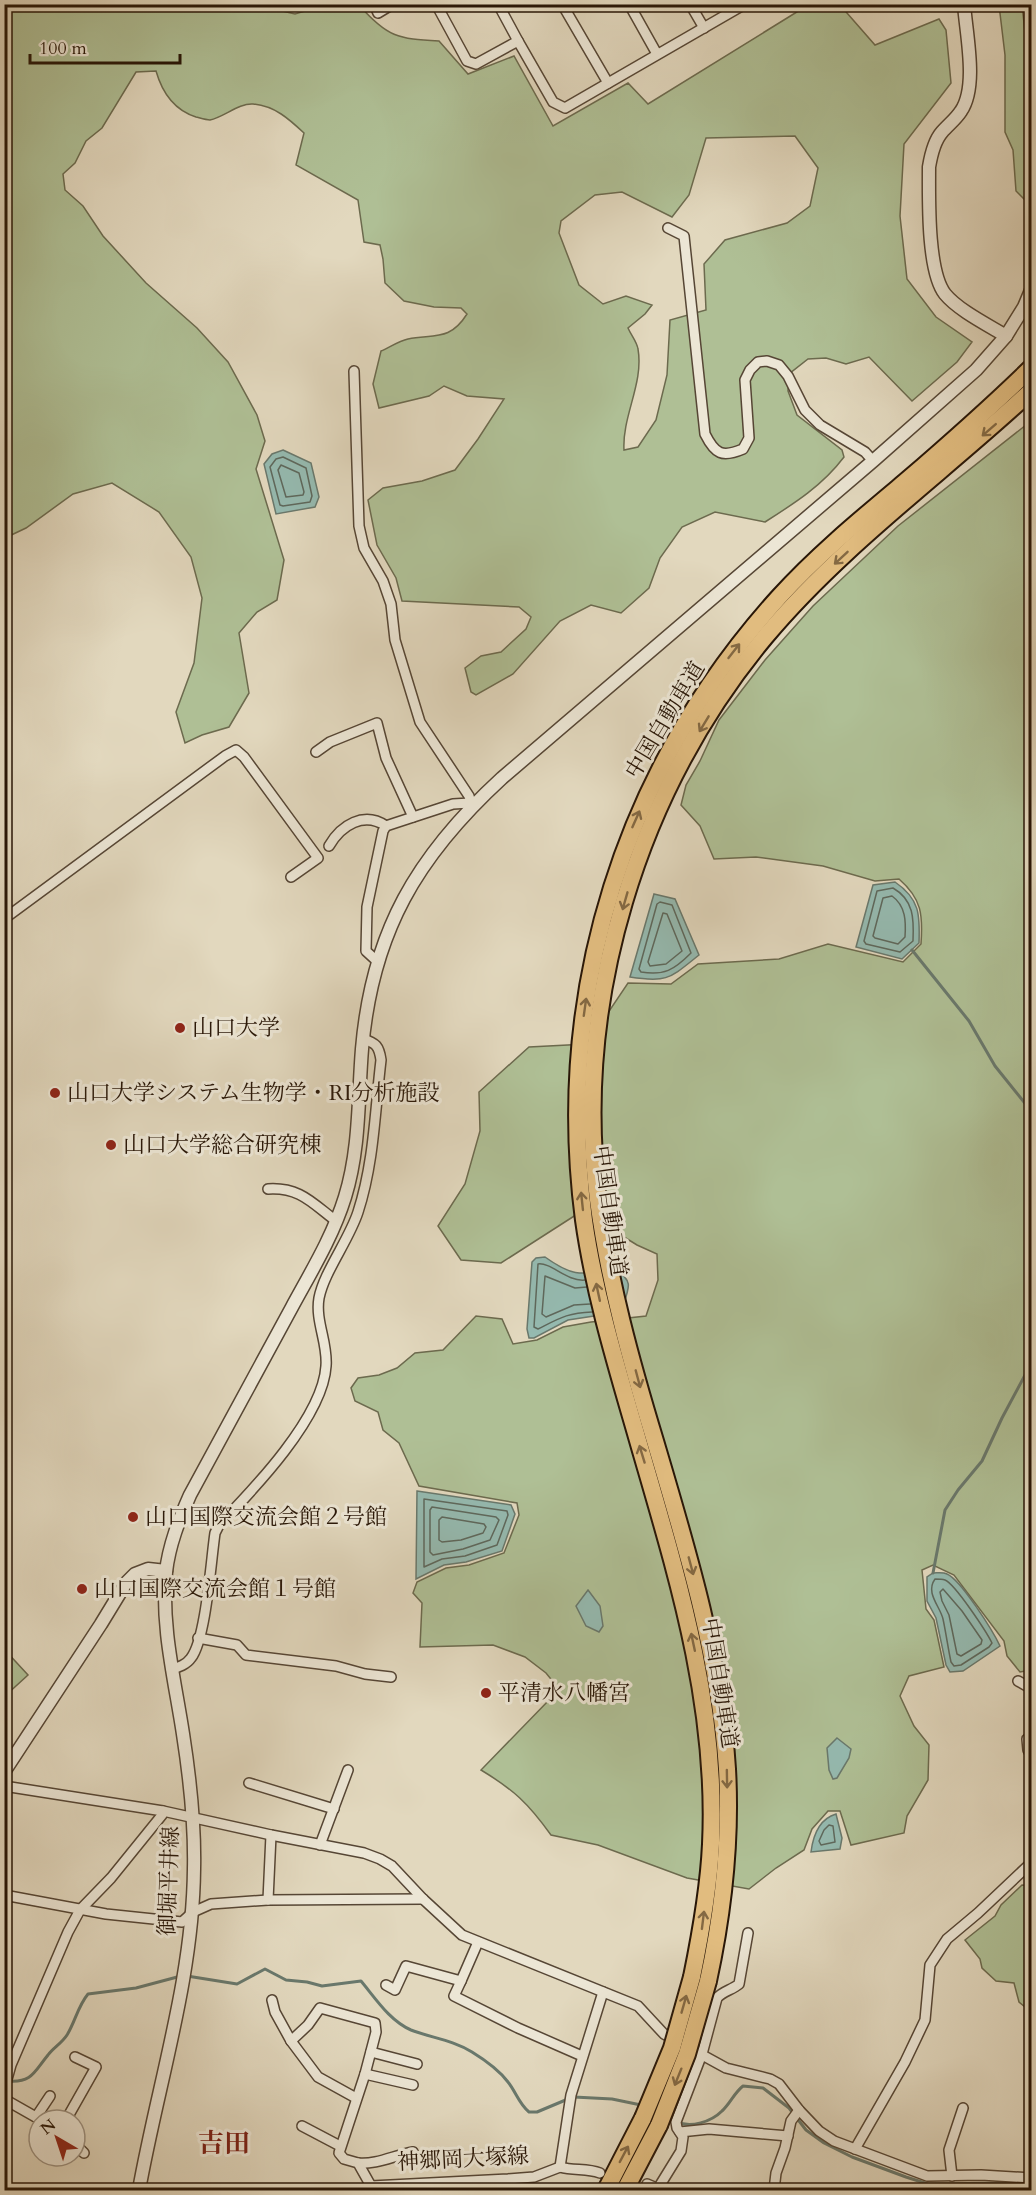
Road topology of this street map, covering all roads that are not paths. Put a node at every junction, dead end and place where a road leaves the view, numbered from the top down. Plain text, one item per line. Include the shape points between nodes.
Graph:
1 (374, 4) edge
2 (393, 4) edge
3 (436, 4) edge
4 (498, 4) edge
5 (562, 4) edge
6 (629, 4) edge
7 (690, 4) edge
8 (745, 4) edge
9 (964, 4) edge
10 (704, 28) junction
11 (518, 41) junction
12 (657, 54) junction
13 (608, 83) junction
14 (668, 228) dead end
15 (1032, 288) edge
16 (1028, 309) edge
17 (1006, 336) junction
18 (1032, 367) edge
19 (354, 371) dead end
20 (1032, 390) edge
21 (873, 461) junction
22 (316, 752) dead end
23 (471, 804) junction
24 (413, 817) junction
25 (387, 826) junction
26 (328, 846) dead end
27 (291, 877) dead end
28 (4, 919) edge
29 (378, 962) junction
30 (363, 1039) junction
31 (268, 1189) dead end
32 (336, 1221) junction
33 (599, 1257) junction
34 (166, 1571) junction
35 (198, 1638) junction
36 (171, 1669) junction
37 (391, 1677) dead end
38 (1018, 1681) dead end
39 (1032, 1689) edge
40 (1032, 1736) edge
41 (1032, 1757) edge
42 (348, 1770) dead end
43 (4, 1772) edge
44 (249, 1783) dead end
45 (4, 1786) edge
46 (334, 1809) junction
47 (163, 1810) junction
48 (193, 1818) junction
49 (271, 1835) junction
50 (320, 1845) junction
51 (1032, 1862) edge
52 (4, 1895) edge
53 (423, 1899) junction
54 (268, 1900) junction
55 (80, 1910) junction
56 (192, 1912) junction
57 (748, 1933) dead end
58 (478, 1942) junction
59 (700, 1979) junction
60 (460, 1981) junction
61 (386, 1985) dead end
62 (603, 1992) junction
63 (272, 2000) dead end
64 (291, 2041) junction
65 (371, 2052) junction
66 (702, 2054) junction
67 (582, 2055) junction
68 (75, 2057) dead end
69 (417, 2064) dead end
70 (365, 2074) junction
71 (413, 2085) dead end
72 (5, 2088) edge
73 (50, 2096) dead end
74 (356, 2098) junction
75 (4, 2099) edge
76 (44, 2108) edge
77 (73, 2108) edge
78 (963, 2108) dead end
79 (27, 2111) edge
80 (795, 2114) junction
81 (302, 2126) dead end
82 (680, 2132) junction
83 (788, 2136) junction
84 (340, 2146) junction
85 (855, 2149) junction
86 (413, 2152) dead end
87 (358, 2163) junction
88 (560, 2168) junction
89 (600, 2173) dead end
90 (951, 2176) junction
91 (1032, 2178) edge
92 (647, 2184) dead end
93 (371, 2188) edge
94 (139, 2190) edge
95 (606, 2190) edge
96 (625, 2190) edge
97 (659, 2190) edge
98 (774, 2190) edge

1 - 2 street via 378,13
3 - 11 street via 467,61 476,64
4 - 11 street
5 - 13 street
6 - 12 street
7 - 10 street
8 - 10 street
9 - 17 street via 969,72 966,100 940,134 930,156 934,266 947,296
10 - 12 street
11 - 13 street via 553,102 565,108
12 - 13 street
14 - 21 street via 684,236 705,434 712,447 721,453 743,449 749,438 745,380 758,362 767,361 778,365 788,376 805,410 820,425 866,452
15 - 16 street, 御堀平井線
16 - 17 street, 御堀平井線
17 - 21 street, 御堀平井線 via 975,370
33 -> 18 highway, 中国自動車道 via 584,1222 577,1076 581,1036 600,926 631,830 652,782 700,699 781,594
19 - 23 street via 363,548 391,604 395,640 420,722
20 -> 33 highway, 中国自動車道 via 860,541 794,605 731,683 668,790 629,888 608,965 599,1024 594,1086
21 - 23 street, 御堀平井線
22 - 24 street via 330,742 377,723 386,758
23 - 24 street via 453,804
23 - 29 street, 御堀平井線 via 420,870 399,908
24 - 25 street
25 - 26 street via 356,821 345,825
25 - 29 street via 379,844 367,907 366,951
27 - 28 street via 318,858 236,750
29 - 30 street, 御堀平井線
30 - 32 street, 御堀平井線 via 355,1152
30 - 35 street via 374,1042 381,1060 370,1161 355,1223 319,1299 326,1350 322,1388 305,1420 260,1484 215,1533
31 - 32 street via 298,1192
32 - 34 street, 御堀平井線 via 190,1495 178,1523
33 - 59 highway, 中国自動車道 via 614,1324 697,1589 721,1710 727,1771 726,1848 718,1926
34 - 36 street, 御堀平井線 via 165,1616
34 - 43 street via 148,1569 126,1583
35 - 36 street via 190,1660
35 - 37 street via 237,1646 246,1655
36 - 48 street, 御堀平井線
38 - 39 street
40 - 41 street via 1026,1740
42 - 46 street
44 - 46 street
45 - 47 street
46 - 50 street
47 - 48 street
47 - 55 street via 111,1878
48 - 49 street
48 - 56 street, 御堀平井線
49 - 50 street
49 - 54 street
50 - 53 street via 380,1859 392,1866
51 - 85 street via 947,1939 930,1965 925,2020
52 - 55 street
53 - 54 street
53 - 58 street via 462,1935
54 - 56 street via 211,1904
55 - 56 street via 182,1922
55 - 72 street via 55,1960
56 - 94 street, 御堀平井線 via 182,1985
57 - 66 street via 739,1984 717,1998
58 - 60 street
58 - 62 street
95 -> 59 highway, 中国自動車道, bridge via 643,2118
59 -> 96 highway, 中国自動車道, bridge via 687,2054 659,2125
60 - 61 street via 406,1965 395,1990
60 - 67 street via 454,1996
62 - 66 street via 638,2006 664,2034
62 - 67 street, 神郷岡大塚線
63 - 64 street
64 - 65 street via 320,2008 375,2024
64 - 74 street via 318,2077
65 - 69 street
65 - 70 street
66 - 80 street via 726,2068 779,2084
66 - 82 street via 676,2122
67 - 88 street, 神郷岡大塚線 via 570,2098
68 - 77 street via 96,2067
70 - 71 street
70 - 74 street
73 - 76 street
74 - 84 street
75 - 79 street
78 - 90 street via 950,2150
80 - 83 street
80 - 85 street via 834,2141
81 - 84 street
82 - 83 street via 709,2129
82 - 97 street via 684,2141 681,2151
83 - 98 street
84 - 87 street via 340,2157
85 - 90 street via 927,2176
86 - 87 street
87 - 93 street
88 - 89 street
88 - 93 street, 神郷岡大塚線 via 534,2177
90 - 91 street
92 - 97 street

